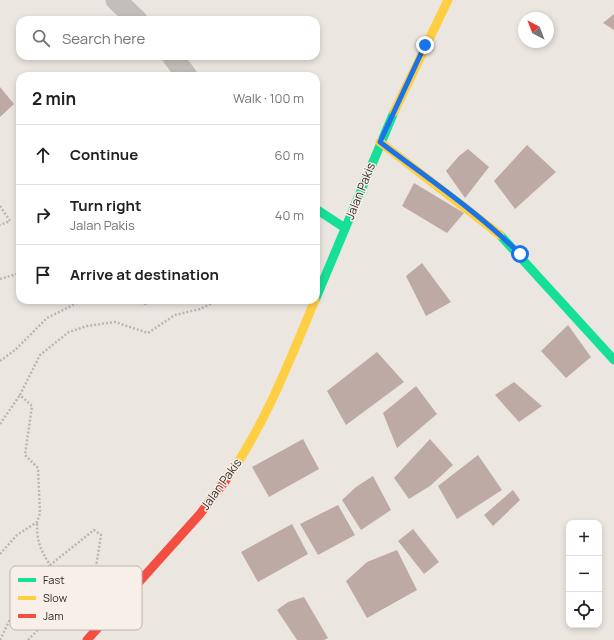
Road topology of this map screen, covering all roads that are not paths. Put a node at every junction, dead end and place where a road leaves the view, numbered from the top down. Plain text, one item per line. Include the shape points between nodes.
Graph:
1 (116, 0) edge
2 (448, 0) edge
3 (133, 16) edge
4 (175, 60) edge
5 (184, 72) edge
6 (380, 142) junction
7 (320, 212) edge
8 (345, 228) junction
9 (320, 289) edge
10 (314, 304) edge
11 (614, 360) edge
12 (142, 575) edge
13 (95, 630) edge
14 (87, 640) edge

1 - 3 street
2 - 6 street, Jalan Pakis
4 - 5 street
6 - 8 street, Jalan Pakis
6 - 11 street via 503,237
7 - 8 street
8 - 9 street, Jalan Pakis
10 - 12 street, Jalan Pakis via 257,430 233,470 204,508
13 - 14 street, Jalan Pakis

